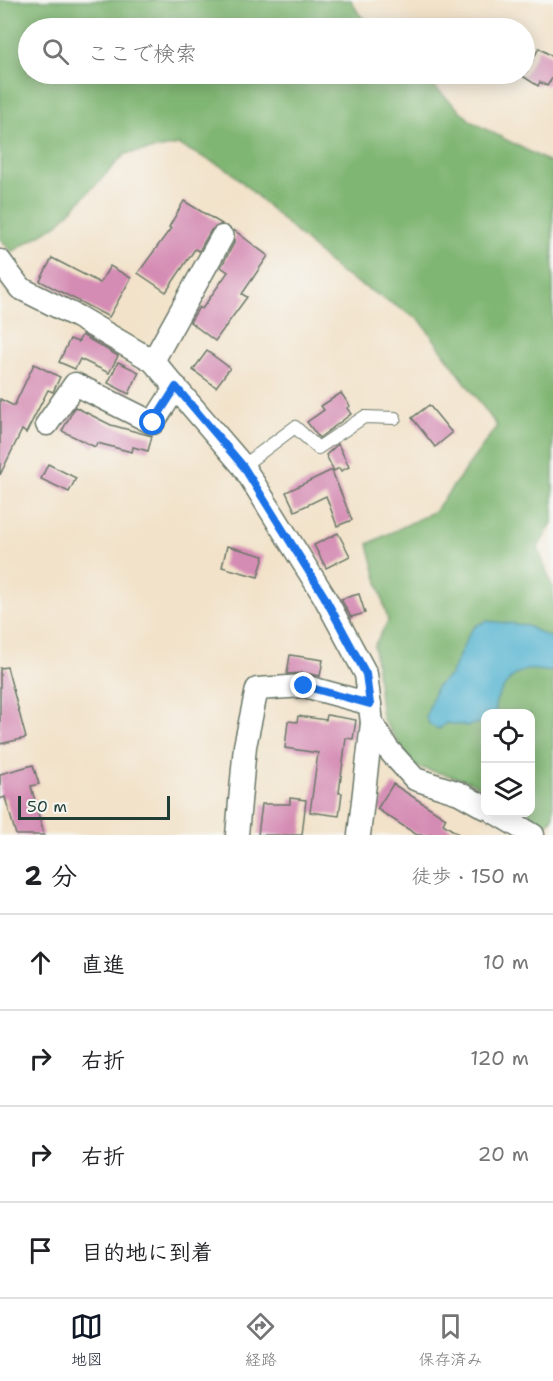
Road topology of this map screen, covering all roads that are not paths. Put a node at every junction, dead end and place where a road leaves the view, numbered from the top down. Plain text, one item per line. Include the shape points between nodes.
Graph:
1 (222, 237) dead end
2 (0, 261) edge
3 (153, 361) junction
4 (176, 387) junction
5 (395, 418) dead end
6 (47, 424) dead end
7 (243, 466) junction
8 (371, 713) junction
9 (481, 805) edge
10 (501, 817) edge
11 (237, 835) edge
12 (359, 835) edge
13 (533, 835) edge

1 - 3 street
2 - 3 street via 20,288
3 - 4 street
4 - 6 street via 153,423 75,384
4 - 7 street
5 - 7 lane via 364,417 318,448 295,427
7 - 8 street via 324,596 366,674
8 - 9 street via 387,748 415,779 459,793
8 - 11 street via 304,686 257,689 245,746
8 - 12 street
10 - 13 street

